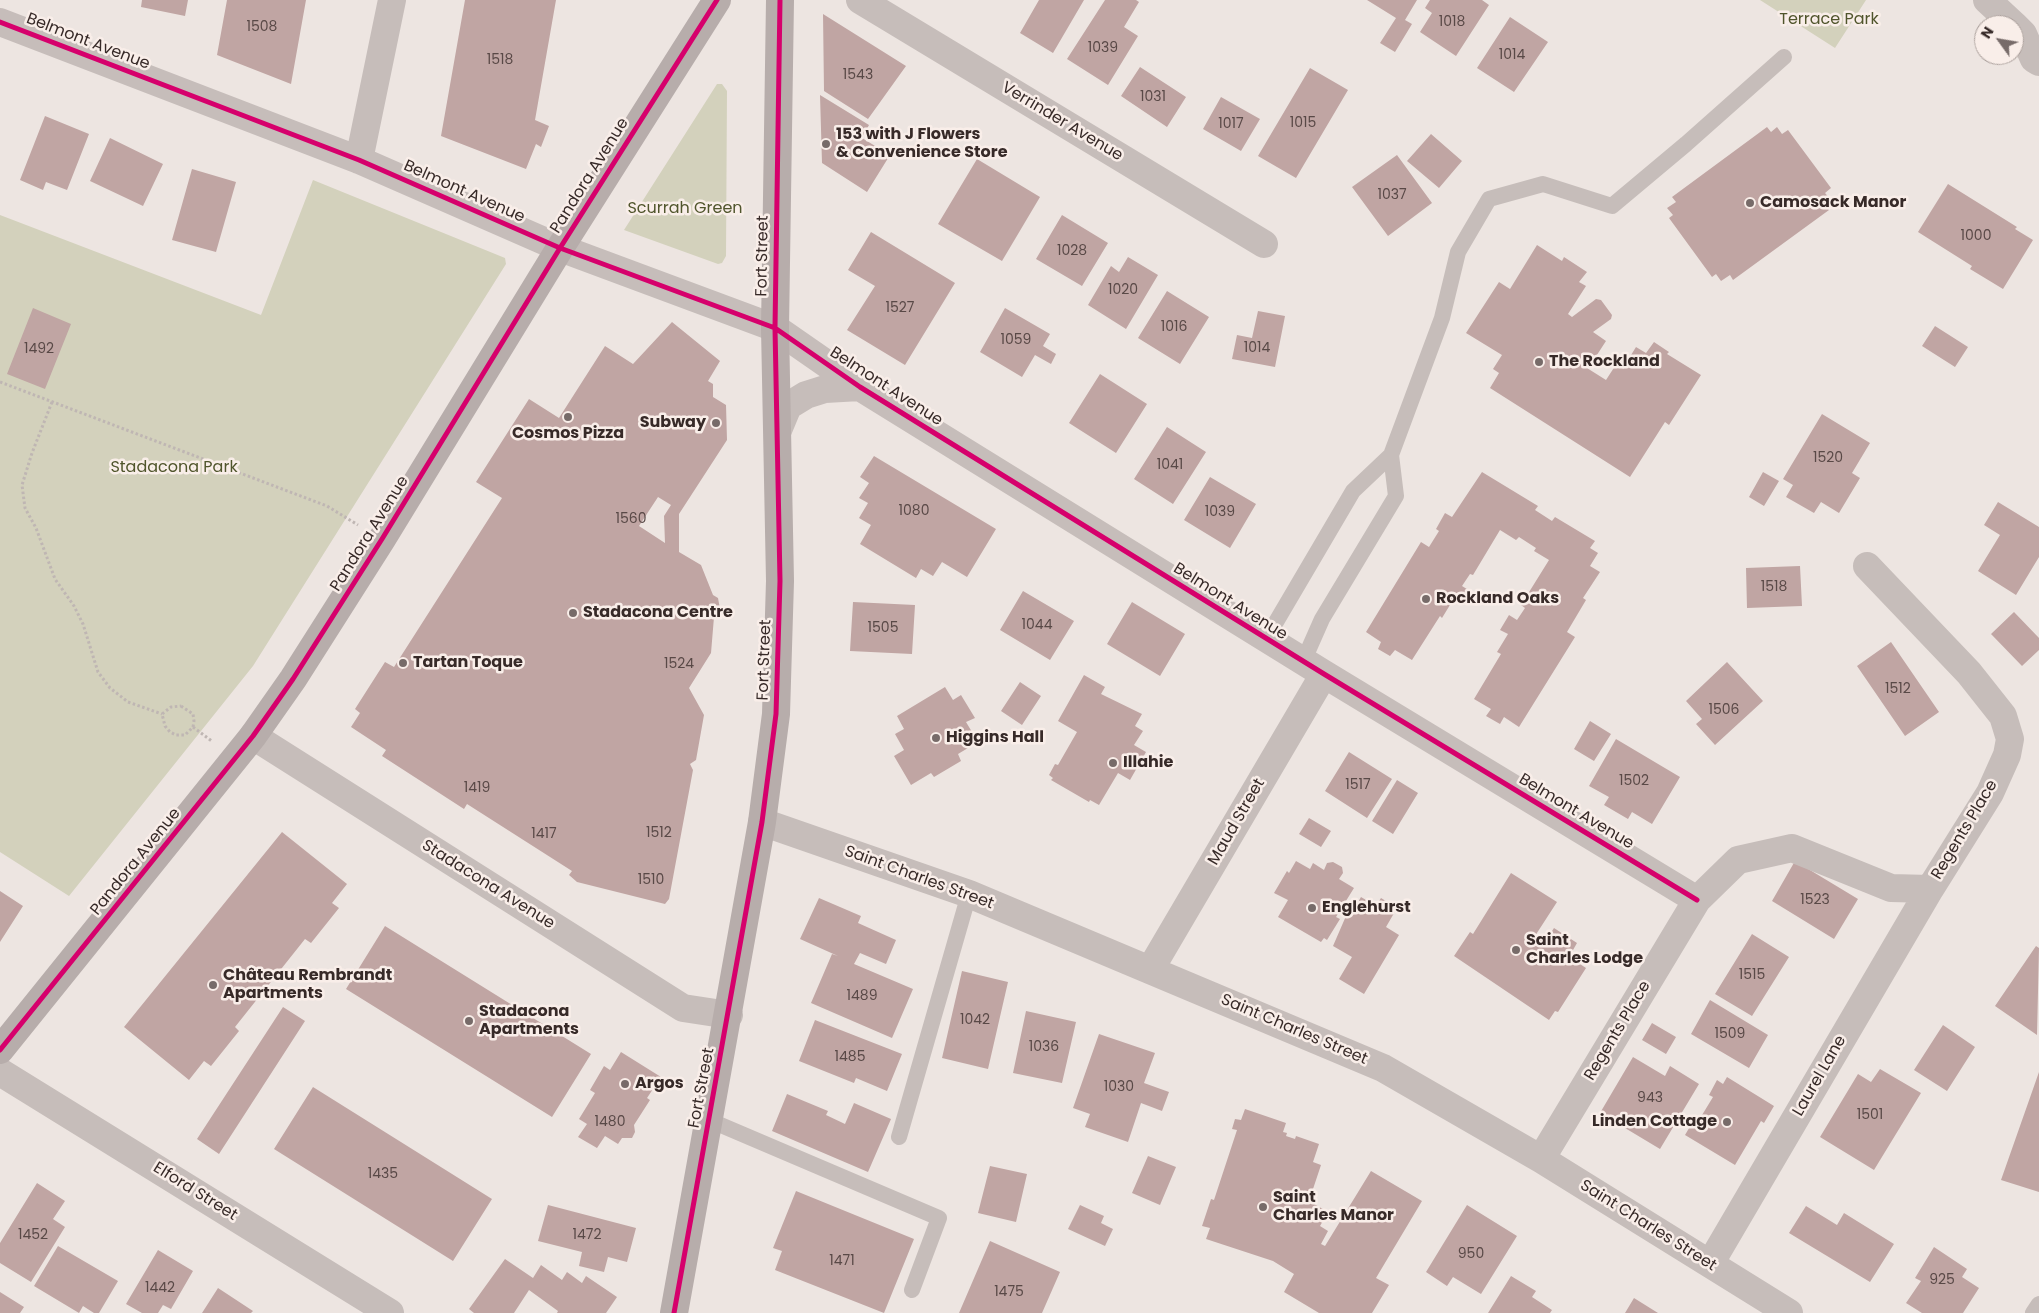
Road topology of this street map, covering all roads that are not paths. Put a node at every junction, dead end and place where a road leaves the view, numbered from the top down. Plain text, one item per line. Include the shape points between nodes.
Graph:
1 (392, 0) edge
2 (717, 0) edge
3 (780, 0) edge
4 (860, 0) edge
5 (1987, 0) edge
6 (2005, 15) edge
7 (0, 22) edge
8 (2024, 34) edge
9 (1784, 57) dead end
10 (2039, 62) edge
11 (359, 160) junction
12 (1264, 244) dead end
13 (560, 248) junction
14 (775, 328) junction
15 (860, 387) junction
16 (778, 430) junction
17 (1391, 455) junction
18 (1867, 566) dead end
19 (1266, 639) junction
20 (1314, 668) junction
21 (253, 736) junction
22 (762, 822) junction
23 (1930, 889) junction
24 (969, 894) junction
25 (1697, 900) junction
26 (1150, 970) junction
27 (729, 1015) junction
28 (0, 1050) edge
29 (0, 1072) edge
30 (709, 1120) junction
31 (900, 1137) dead end
32 (1541, 1160) junction
33 (1710, 1264) junction
34 (912, 1290) dead end
35 (2039, 1304) edge
36 (390, 1313) edge
37 (674, 1313) edge
38 (1789, 1313) edge
39 (2033, 1313) edge

1 - 11 street
2 - 13 main road, Pandora Avenue
3 - 14 main road, Fort Street
4 - 12 street, Verrinder Avenue
5 - 6 street
7 - 11 street, Belmont Avenue
8 - 10 street via 2034,59
9 - 17 lane via 1612,206 1543,184 1490,199 1458,252 1442,318
11 - 13 street, Belmont Avenue
13 - 14 street, Belmont Avenue
13 - 21 main road, Pandora Avenue via 382,539
14 - 15 street, Belmont Avenue
14 - 16 main road, Fort Street
15 - 16 street, Belmont Avenue via 826,389 806,395 788,406
15 - 19 street, Belmont Avenue
16 - 22 main road, Fort Street via 780,581 776,714
17 - 19 lane via 1353,491
17 - 20 lane via 1396,496 1322,619
18 - 23 street, Regents Place via 1969,673 2004,716 2010,739 2007,755 1990,793
19 - 20 street, Belmont Avenue
20 - 25 street, Belmont Avenue
20 - 26 street, Maud Street
21 - 27 street, Stadacona Avenue via 683,1008
21 - 28 main road, Pandora Avenue
22 - 24 street, Saint Charles Street
22 - 27 main road, Fort Street
23 - 25 street, Regents Place via 1891,888 1792,848 1738,860
23 - 33 street, Laurel Lane
24 - 26 street, Saint Charles Street
24 - 31 lane
25 - 32 street, Regents Place
26 - 32 street, Saint Charles Street via 1383,1068
27 - 30 main road, Fort Street
29 - 36 street, Elford Street
30 - 34 lane via 939,1218
30 - 37 main road, Fort Street
32 - 33 street, Saint Charles Street
33 - 38 street, Saint Charles Street
35 - 39 lane

